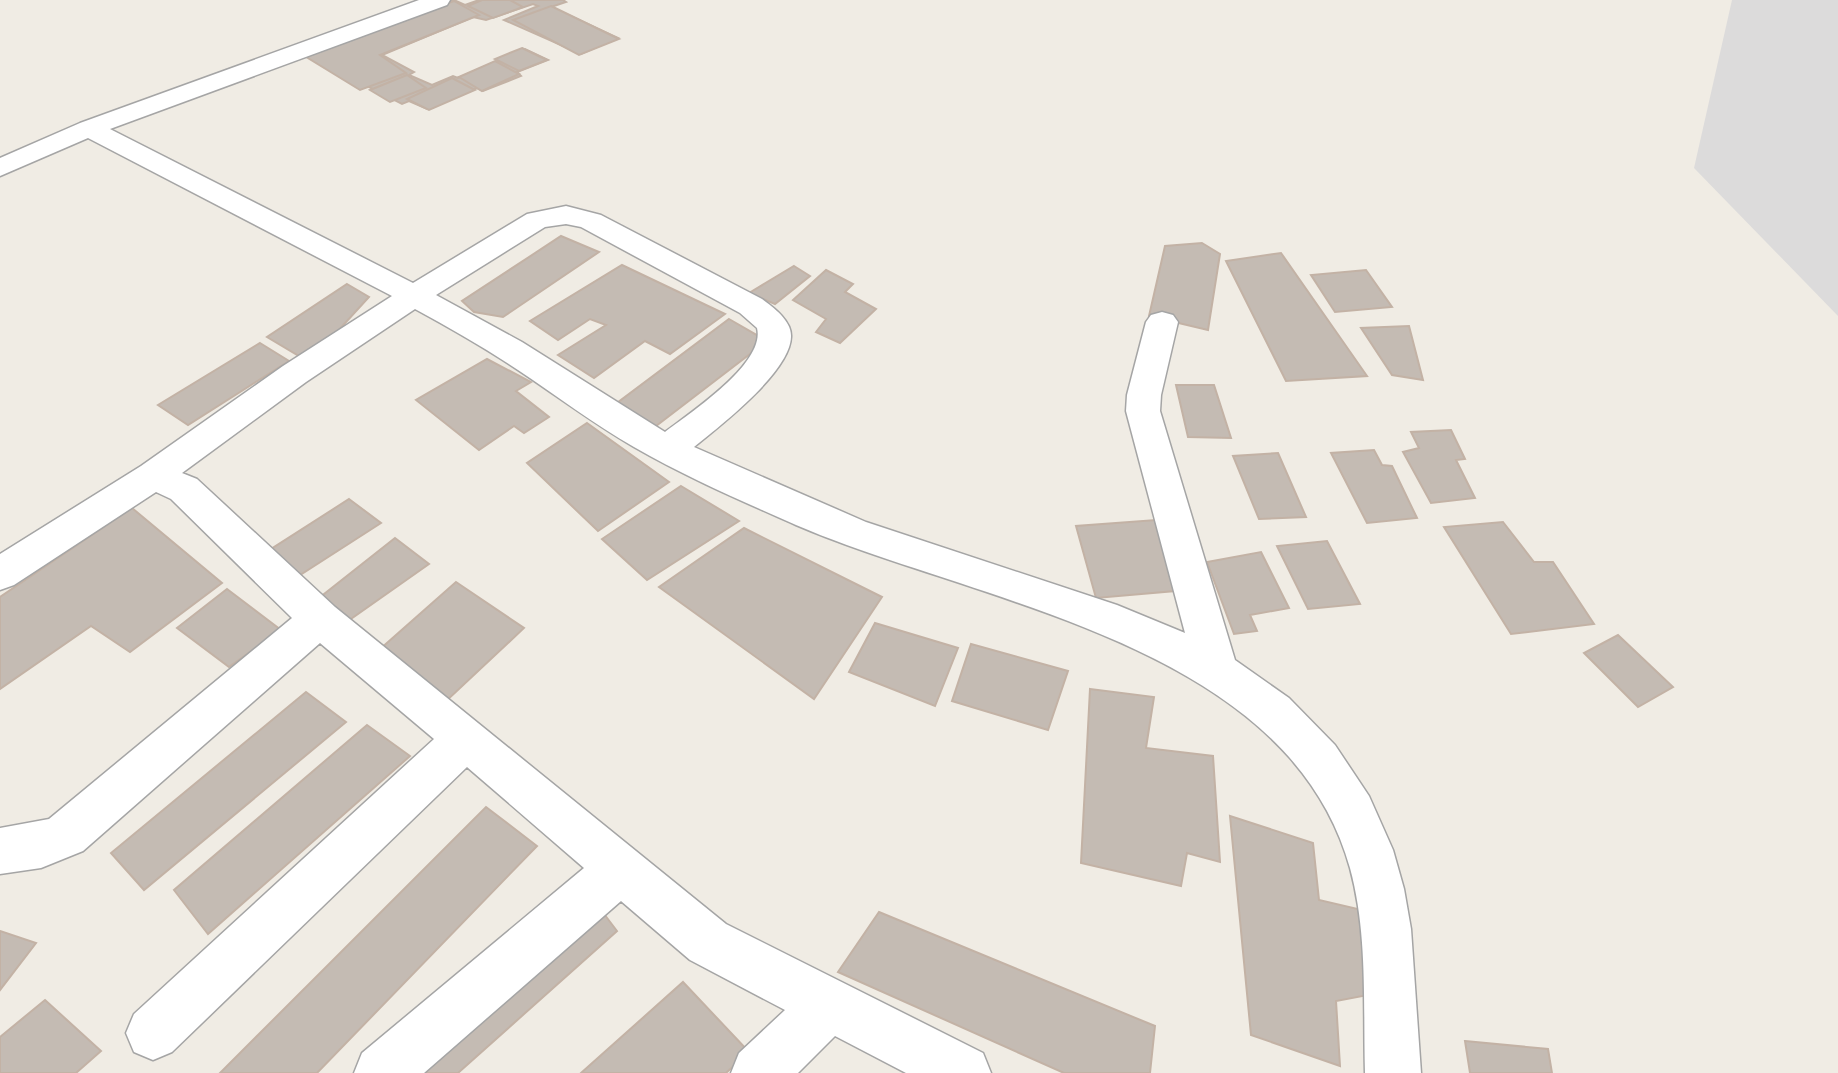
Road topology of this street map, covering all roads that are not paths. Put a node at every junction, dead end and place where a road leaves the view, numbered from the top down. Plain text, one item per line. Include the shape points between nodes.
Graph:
1 (439, 0) edge
2 (89, 128) junction
3 (0, 168) edge
4 (414, 294) junction
5 (1162, 322) dead end
6 (668, 450) junction
7 (154, 475) junction
8 (0, 574) edge
9 (320, 619) junction
10 (1216, 668) junction
11 (466, 738) junction
12 (0, 851) edge
13 (621, 869) junction
14 (830, 1004) junction
15 (153, 1034) dead end
16 (382, 1073) edge
17 (760, 1073) edge
18 (963, 1073) edge
19 (1393, 1073) edge

1 - 2 street
2 - 3 street
2 - 4 street
4 - 6 street
4 - 6 street via 537,220 566,215 591,221 751,306 769,319 776,337 772,354 759,372
4 - 7 street via 232,416
5 - 10 street via 1143,411
6 - 10 street via 853,533 1142,631
7 - 8 street
7 - 9 street via 184,489
9 - 11 street
9 - 12 street via 66,835 41,845
10 - 19 street via 1284,721 1321,761 1366,843 1383,908
11 - 13 street
11 - 15 street
13 - 14 street via 708,942
13 - 16 street
14 - 17 street
14 - 18 street

